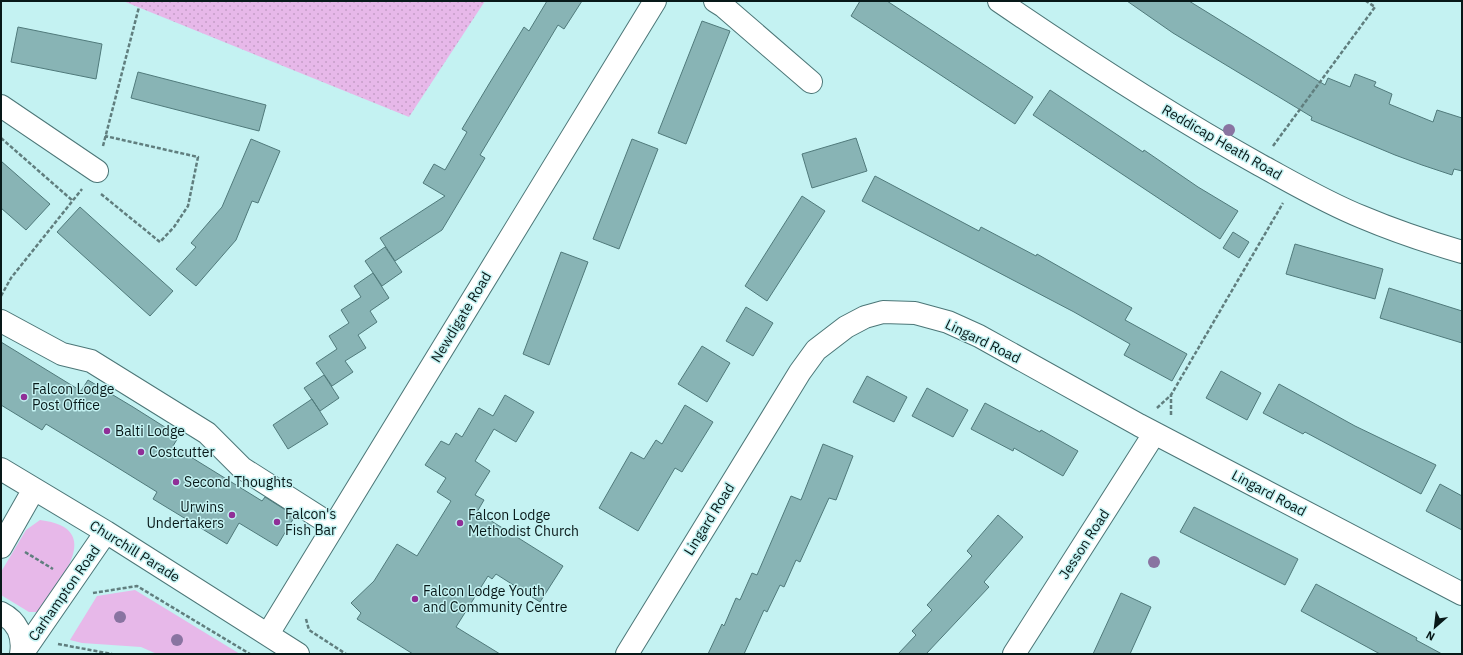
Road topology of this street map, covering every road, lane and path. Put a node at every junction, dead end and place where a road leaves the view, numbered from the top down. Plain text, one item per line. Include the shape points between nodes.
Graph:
1 (655, 1) edge
2 (715, 1) edge
3 (999, 1) edge
4 (1366, 1) edge
5 (811, 82) dead end
6 (1, 106) edge
7 (105, 136) dead end
8 (1, 138) edge
9 (1259, 164) junction
10 (97, 171) dead end
11 (1294, 184) junction
12 (99, 192) dead end
13 (73, 200) dead end
14 (1462, 252) edge
15 (11, 278) dead end
16 (1, 296) edge
17 (1, 321) edge
18 (1147, 430) junction
19 (1, 469) edge
20 (34, 489) junction
21 (333, 526) junction
22 (106, 532) junction
23 (3, 544) edge
24 (74, 582) junction
25 (1462, 594) edge
26 (1, 613) edge
27 (268, 634) junction
28 (53, 643) dead end
29 (21, 654) edge
30 (112, 654) edge
31 (250, 654) edge
32 (298, 654) edge
33 (627, 654) edge
34 (1014, 654) edge

1 - 21 street, Newdigate Road
2 - 5 street
3 - 9 street, Reddicap Heath Road via 1095,66
4 - 9 path via 1375,7
6 - 10 street
7 - 12 path via 198,157 188,206 160,242
8 - 13 path
9 - 11 street, Reddicap Heath Road
11 - 14 street, Reddicap Heath Road via 1361,217 1424,241
11 - 18 path via 1171,395
15 - 16 path
17 - 21 street via 62,354 91,361 207,433 242,468
18 - 25 street, Lingard Road
18 - 33 street, Lingard Road via 979,336 948,322 915,312 883,312 865,317 846,327 816,350 800,372
18 - 34 street, Jesson Road
19 - 20 street, Churchill Parade
20 - 22 street, Churchill Parade
20 - 23 street
21 - 27 street, Newdigate Road
22 - 24 street, Carhampton Road
22 - 27 street, Churchill Parade
23 - 24 path
24 - 29 street, Carhampton Road
24 - 31 path via 94,593 137,586
26 - 29 street via 19,629
27 - 32 street, Churchill Parade
28 - 30 path

